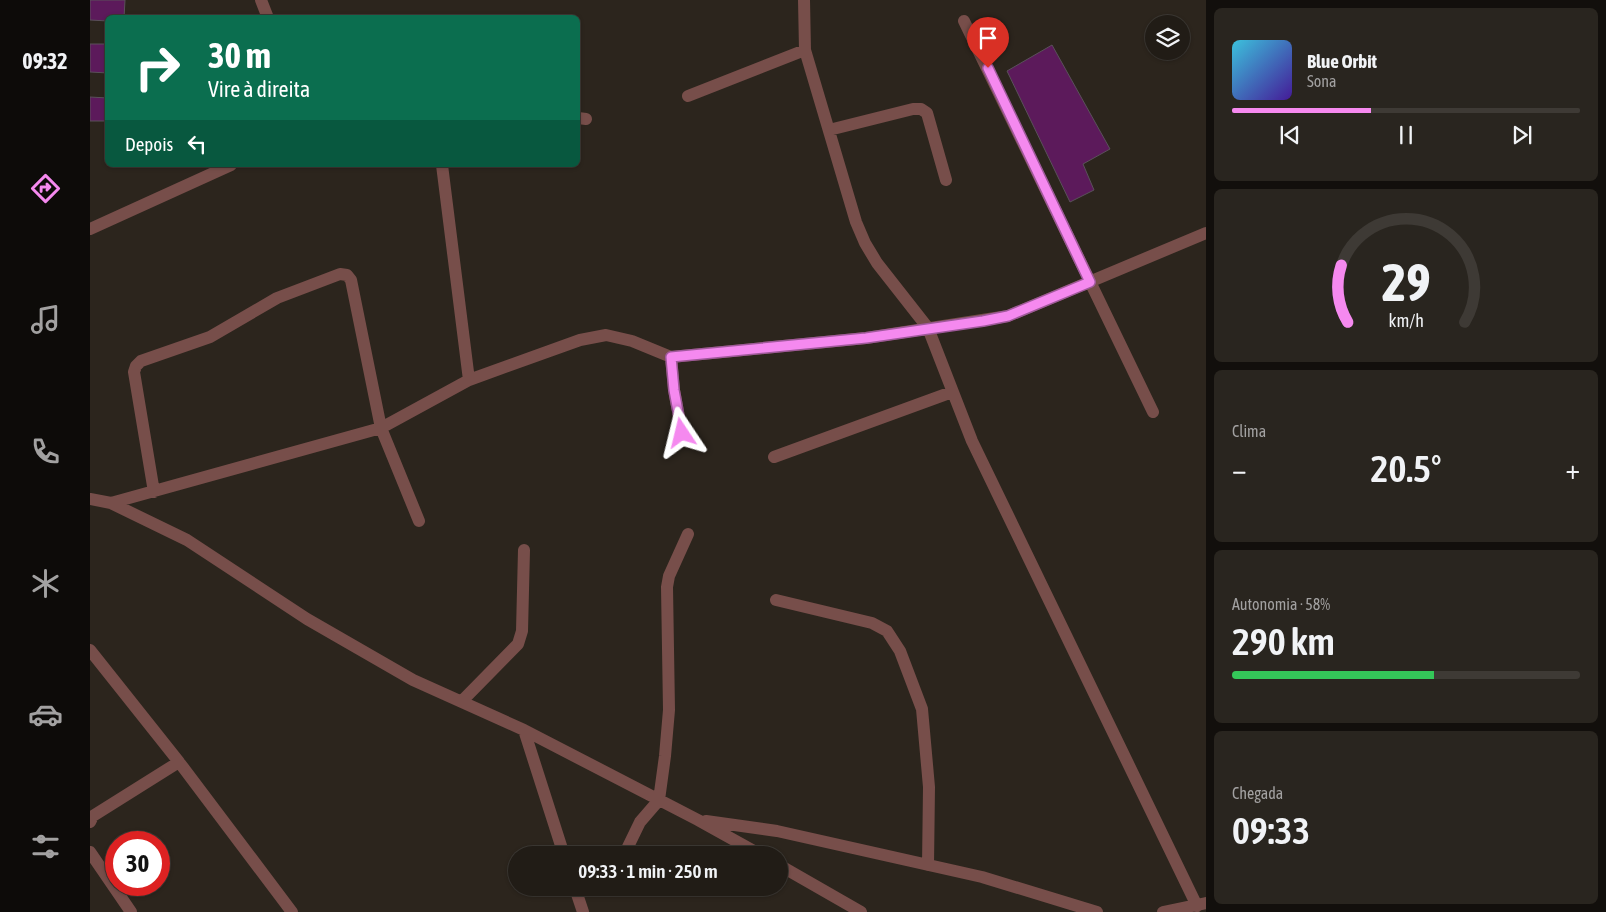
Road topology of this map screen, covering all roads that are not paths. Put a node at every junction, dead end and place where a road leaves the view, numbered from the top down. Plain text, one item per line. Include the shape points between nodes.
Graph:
1 (804, 0) edge
2 (263, 1) edge
3 (267, 15) edge
4 (964, 21) dead end
5 (805, 50) junction
6 (688, 96) dead end
7 (829, 130) junction
8 (227, 167) edge
9 (442, 167) edge
10 (946, 180) dead end
11 (90, 229) edge
12 (1206, 233) edge
13 (1090, 282) junction
14 (928, 328) junction
15 (671, 357) junction
16 (469, 380) junction
17 (952, 392) junction
18 (1153, 412) dead end
19 (381, 428) junction
20 (682, 433) dead end
21 (774, 457) dead end
22 (154, 492) junction
23 (90, 499) edge
24 (112, 503) junction
25 (419, 521) dead end
26 (688, 534) dead end
27 (524, 550) dead end
28 (776, 600) dead end
29 (90, 650) edge
30 (462, 701) junction
31 (524, 730) junction
32 (179, 762) junction
33 (659, 800) junction
34 (698, 820) junction
35 (90, 822) edge
36 (561, 846) edge
37 (628, 846) edge
38 (745, 846) edge
39 (90, 852) edge
40 (928, 865) junction
41 (788, 870) edge
42 (578, 896) edge
43 (1201, 904) edge
44 (131, 912) edge
45 (292, 912) edge
46 (583, 912) edge
47 (861, 912) edge
48 (1097, 912) edge
49 (1163, 912) edge

1 - 5 street
2 - 3 street
4 - 13 street
5 - 6 street
5 - 7 street
7 - 10 street via 921,109 927,113
7 - 14 street via 865,243
8 - 11 street
9 - 16 street
12 - 13 street
13 - 14 street via 1008,316
13 - 18 street
14 - 15 street via 866,338
14 - 17 street
15 - 16 street via 632,341 606,335 580,340
15 - 20 street
16 - 19 street
17 - 21 street
17 - 43 street via 972,441
19 - 22 street
19 - 22 street via 351,280 340,274 277,298 210,337 141,361 136,366 134,372
19 - 25 street
22 - 24 street
23 - 24 street
24 - 30 street via 187,540 307,619 413,680
26 - 33 street via 667,587 669,710
27 - 30 street via 522,631 518,644
28 - 40 street via 872,623 887,631 900,651 922,709 929,787
29 - 32 street
30 - 31 street
31 - 33 street
31 - 36 street
32 - 35 street via 93,816
32 - 45 street
33 - 34 street
33 - 37 street via 640,822
34 - 38 street
34 - 40 street via 777,831
39 - 44 street
40 - 48 street via 982,877
41 - 47 street
42 - 46 street
43 - 49 street

